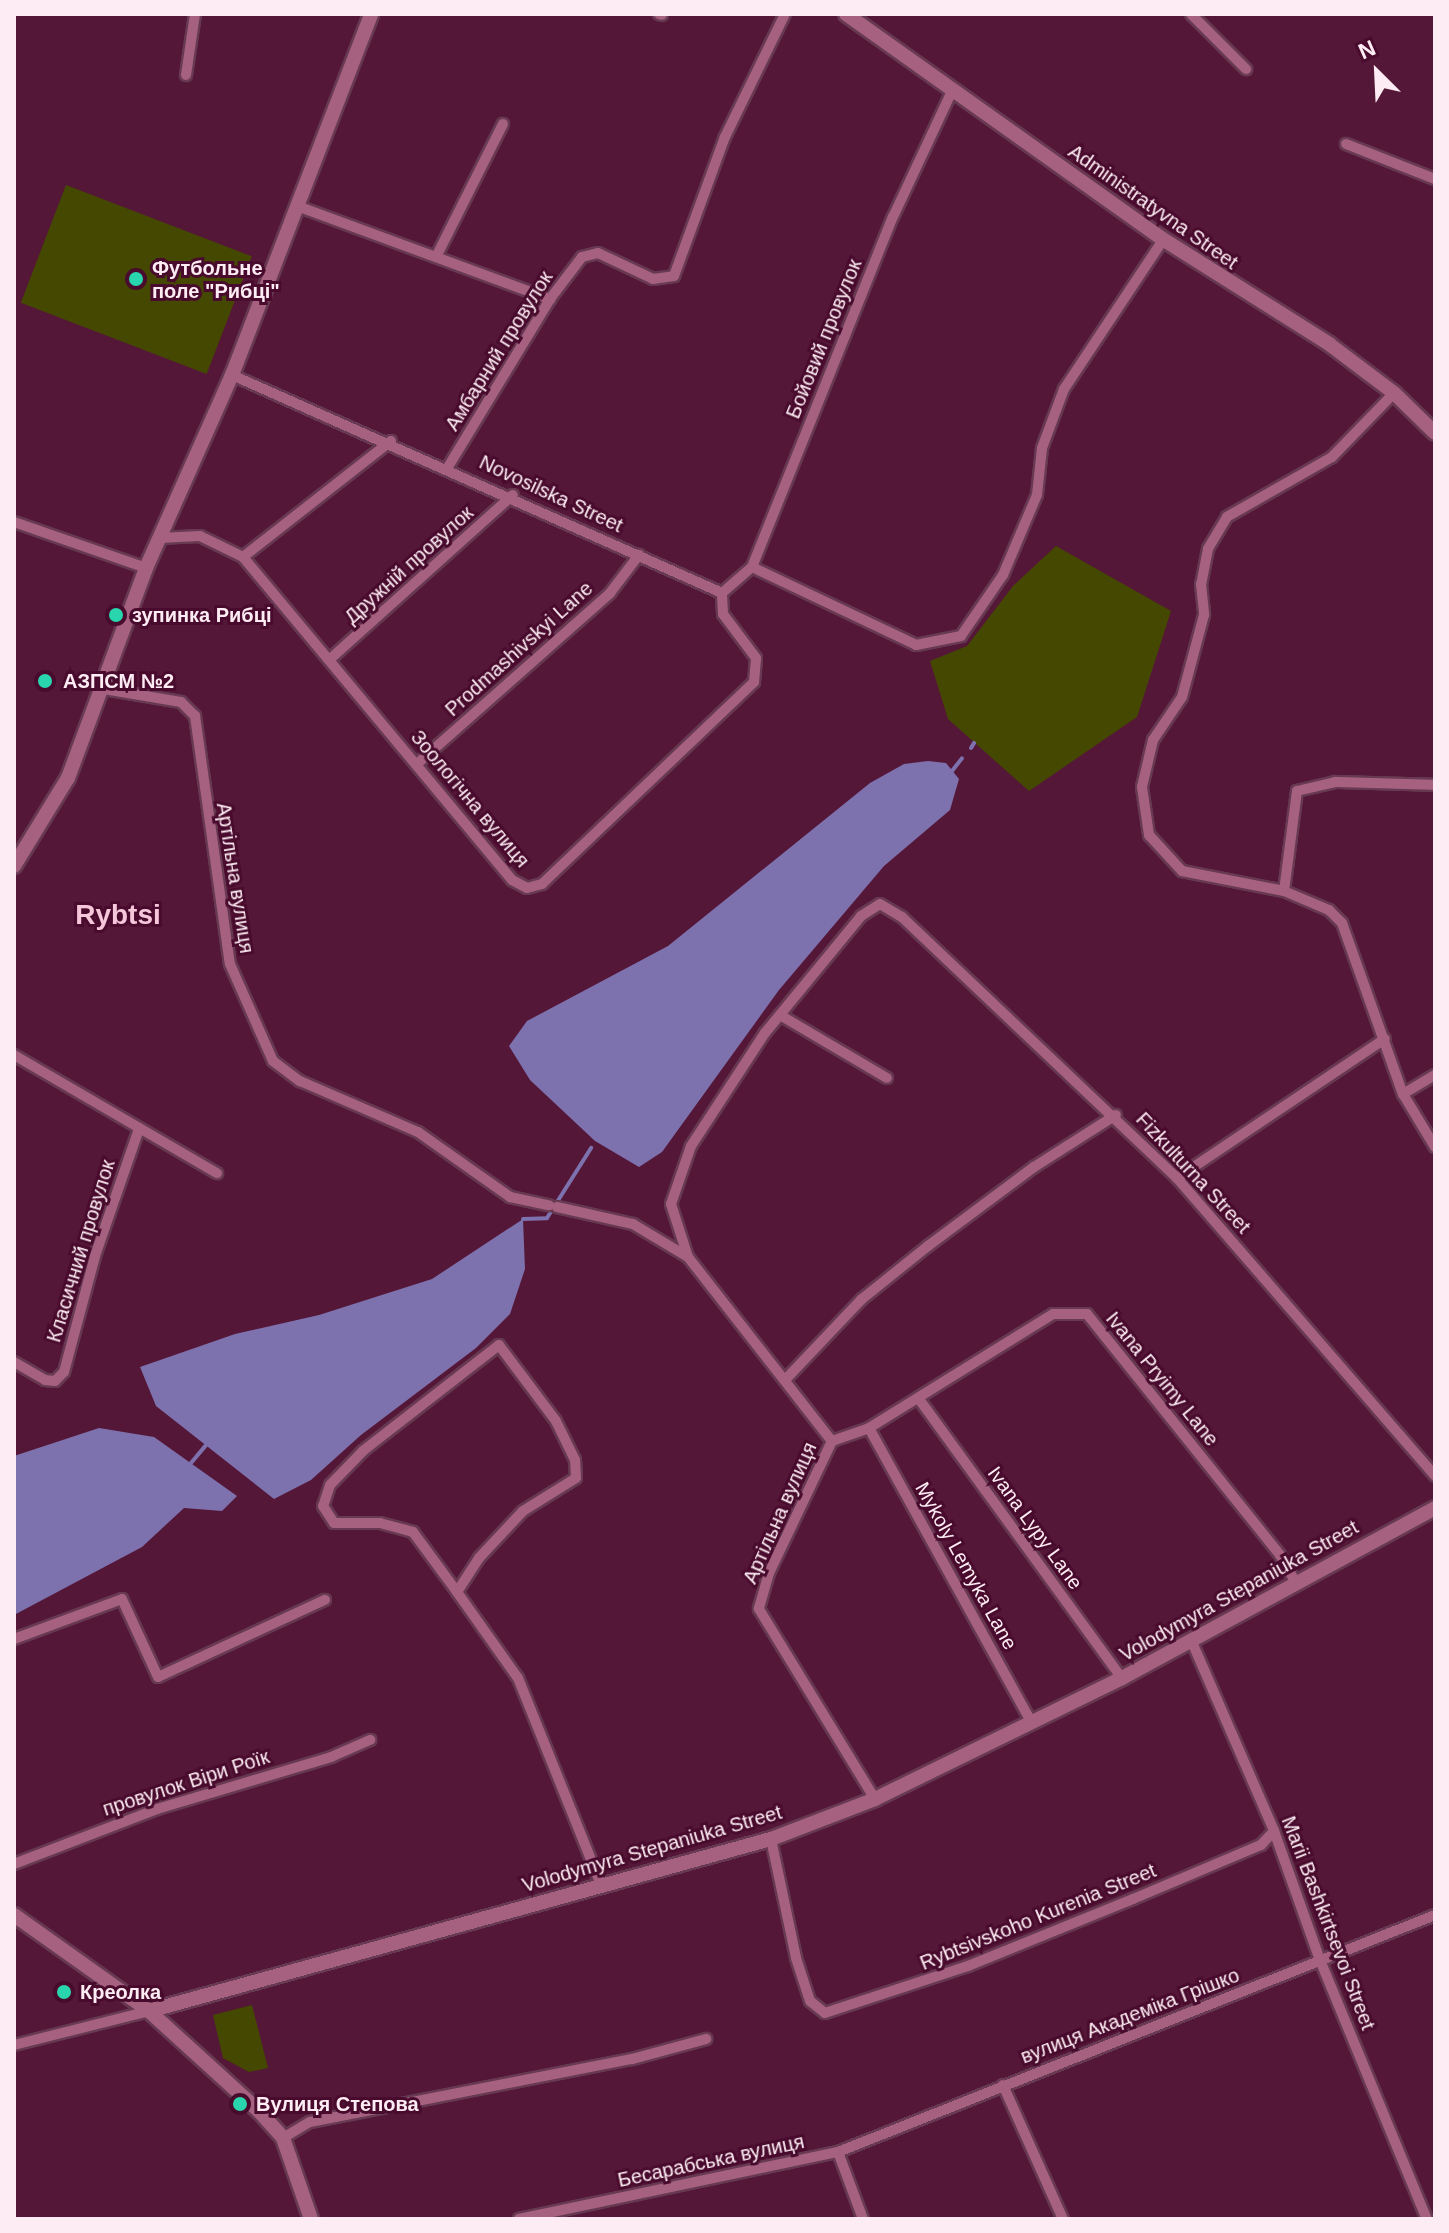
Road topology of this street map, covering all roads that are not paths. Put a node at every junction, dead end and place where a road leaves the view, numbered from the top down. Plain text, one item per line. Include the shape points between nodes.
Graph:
1 (195, 14) edge
2 (371, 14) edge
3 (785, 14) edge
4 (846, 14) edge
5 (1191, 14) edge
6 (1246, 69) dead end
7 (186, 75) dead end
8 (952, 91) junction
9 (503, 124) dead end
10 (1346, 144) dead end
11 (1435, 179) edge
12 (297, 206) junction
13 (1163, 240) junction
14 (436, 257) junction
15 (550, 299) junction
16 (232, 375) junction
17 (1394, 393) junction
18 (1435, 433) edge
19 (391, 441) junction
20 (448, 467) junction
21 (513, 495) junction
22 (14, 522) edge
23 (159, 538) junction
24 (639, 555) junction
25 (243, 557) junction
26 (752, 567) junction
27 (146, 568) junction
28 (722, 593) junction
29 (329, 660) junction
30 (104, 689) junction
31 (417, 764) junction
32 (1435, 785) edge
33 (16, 858) edge
34 (1284, 891) junction
35 (780, 1015) junction
36 (1385, 1039) junction
37 (14, 1055) edge
38 (1435, 1075) edge
39 (887, 1078) dead end
40 (1403, 1094) junction
41 (1116, 1115) junction
42 (139, 1129) junction
43 (1435, 1147) edge
44 (217, 1173) dead end
45 (1177, 1178) junction
46 (688, 1257) junction
47 (14, 1362) edge
48 (785, 1380) junction
49 (919, 1399) junction
50 (869, 1428) junction
51 (832, 1441) junction
52 (1435, 1476) edge
53 (1435, 1508) edge
54 (1296, 1583) junction
55 (457, 1592) junction
56 (325, 1600) dead end
57 (14, 1639) edge
58 (1192, 1642) junction
59 (1122, 1678) junction
60 (1031, 1722) junction
61 (370, 1740) dead end
62 (875, 1799) junction
63 (1274, 1831) junction
64 (771, 1839) junction
65 (14, 1864) edge
66 (601, 1884) junction
67 (14, 1915) edge
68 (1435, 1915) edge
69 (1320, 1960) junction
70 (149, 2011) junction
71 (706, 2039) dead end
72 (14, 2045) edge
73 (1003, 2085) junction
74 (283, 2138) junction
75 (838, 2152) junction
76 (311, 2219) edge
77 (519, 2219) edge
78 (863, 2219) edge
79 (1063, 2219) edge
80 (1427, 2219) edge

1 - 7 street
2 - 12 street
3 - 15 street, Амбарний провулок via 725,137 674,276 653,279 594,253 582,257
4 - 8 street, Administratyvna Street
5 - 6 street
8 - 13 street, Administratyvna Street
8 - 26 street, Бойовий провулок via 893,217
9 - 14 street
10 - 11 street
12 - 14 street
12 - 16 street
13 - 17 street, Administratyvna Street via 1329,344
13 - 26 street via 1064,389 1042,448 1037,495 1015,548 961,636 916,645
14 - 15 street
15 - 20 street, Амбарний провулок
16 - 19 street, Novosilska Street
16 - 23 street
17 - 18 street, Administratyvna Street
17 - 34 street via 1332,457 1227,517 1208,549 1201,584 1204,615 1182,697 1153,740 1142,787 1149,835 1182,871
19 - 20 street, Novosilska Street
19 - 25 street
20 - 21 street, Novosilska Street
21 - 24 street, Novosilska Street
21 - 29 street, Дружній провулок
22 - 27 street
23 - 25 street, Зоологічна вулиця via 200,536
23 - 27 street
24 - 28 street, Novosilska Street
24 - 31 street, Prodmashivskyi Lane via 610,593
25 - 29 street, Зоологічна вулиця
26 - 28 street, Бойовий провулок
27 - 30 street
28 - 31 street, Зоологічна вулиця via 723,614 756,658 754,682 542,884 527,888 512,880
29 - 31 street, Зоологічна вулиця
30 - 33 street via 68,778
30 - 46 street, Артільна вулиця via 181,702 195,716 227,952 273,1061 300,1081 418,1132 510,1197 633,1224
32 - 34 street via 1335,782 1297,791
34 - 36 street via 1329,910 1342,923
35 - 39 street
35 - 41 street, Fizkulturna Street via 861,916 880,904 902,917
35 - 46 street via 691,1146 671,1204
36 - 40 street
36 - 45 street
37 - 42 street
38 - 40 street
40 - 43 street
41 - 45 street, Fizkulturna Street
41 - 48 street via 1034,1167 928,1246 862,1299
42 - 44 street
42 - 47 street, Класичний провулок via 95,1256 64,1372 55,1381
45 - 52 street, Fizkulturna Street
46 - 48 street, Артільна вулиця
48 - 51 street, Артільна вулиця
49 - 50 street, Ivana Pryimy Lane
49 - 54 street, Ivana Pryimy Lane via 1053,1314 1087,1314 1280,1555
49 - 59 street, Ivana Lypy Lane
50 - 51 street, Ivana Pryimy Lane
50 - 60 street, Mykoly Lemyka Lane
51 - 62 street, Артільна вулиця via 769,1573 759,1609
53 - 54 street, Volodymyra Stepaniuka Street
54 - 58 street, Volodymyra Stepaniuka Street
55 - 55 street via 413,1532 380,1523 334,1523 323,1506 330,1485 363,1451 499,1345 556,1421 575,1460 576,1478 523,1511 479,1558
55 - 66 street via 518,1678
56 - 57 street via 158,1677 122,1599
58 - 59 street, Volodymyra Stepaniuka Street
58 - 63 street, Marii Bashkirtsevoi Street
59 - 60 street, Volodymyra Stepaniuka Street
60 - 62 street, Volodymyra Stepaniuka Street
61 - 65 street, провулок Віри Роїк via 331,1757 144,1814
62 - 64 street, Volodymyra Stepaniuka Street
63 - 64 street, Rybtsivskoho Kurenia Street via 1261,1845 968,1966 825,2013 810,2001
63 - 69 street, Marii Bashkirtsevoi Street
64 - 66 street, Volodymyra Stepaniuka Street
66 - 70 street, Volodymyra Stepaniuka Street
67 - 70 street
68 - 69 street, вулиця Академіка Грішко
69 - 73 street, вулиця Академіка Грішко
69 - 80 street, Marii Bashkirtsevoi Street
70 - 72 street, Volodymyra Stepaniuka Street
70 - 74 street
71 - 74 street via 632,2059 310,2122
73 - 75 street, вулиця Академіка Грішко
73 - 79 street via 1037,2151
74 - 76 street
75 - 77 street, Бесарабська вулиця
75 - 78 street

